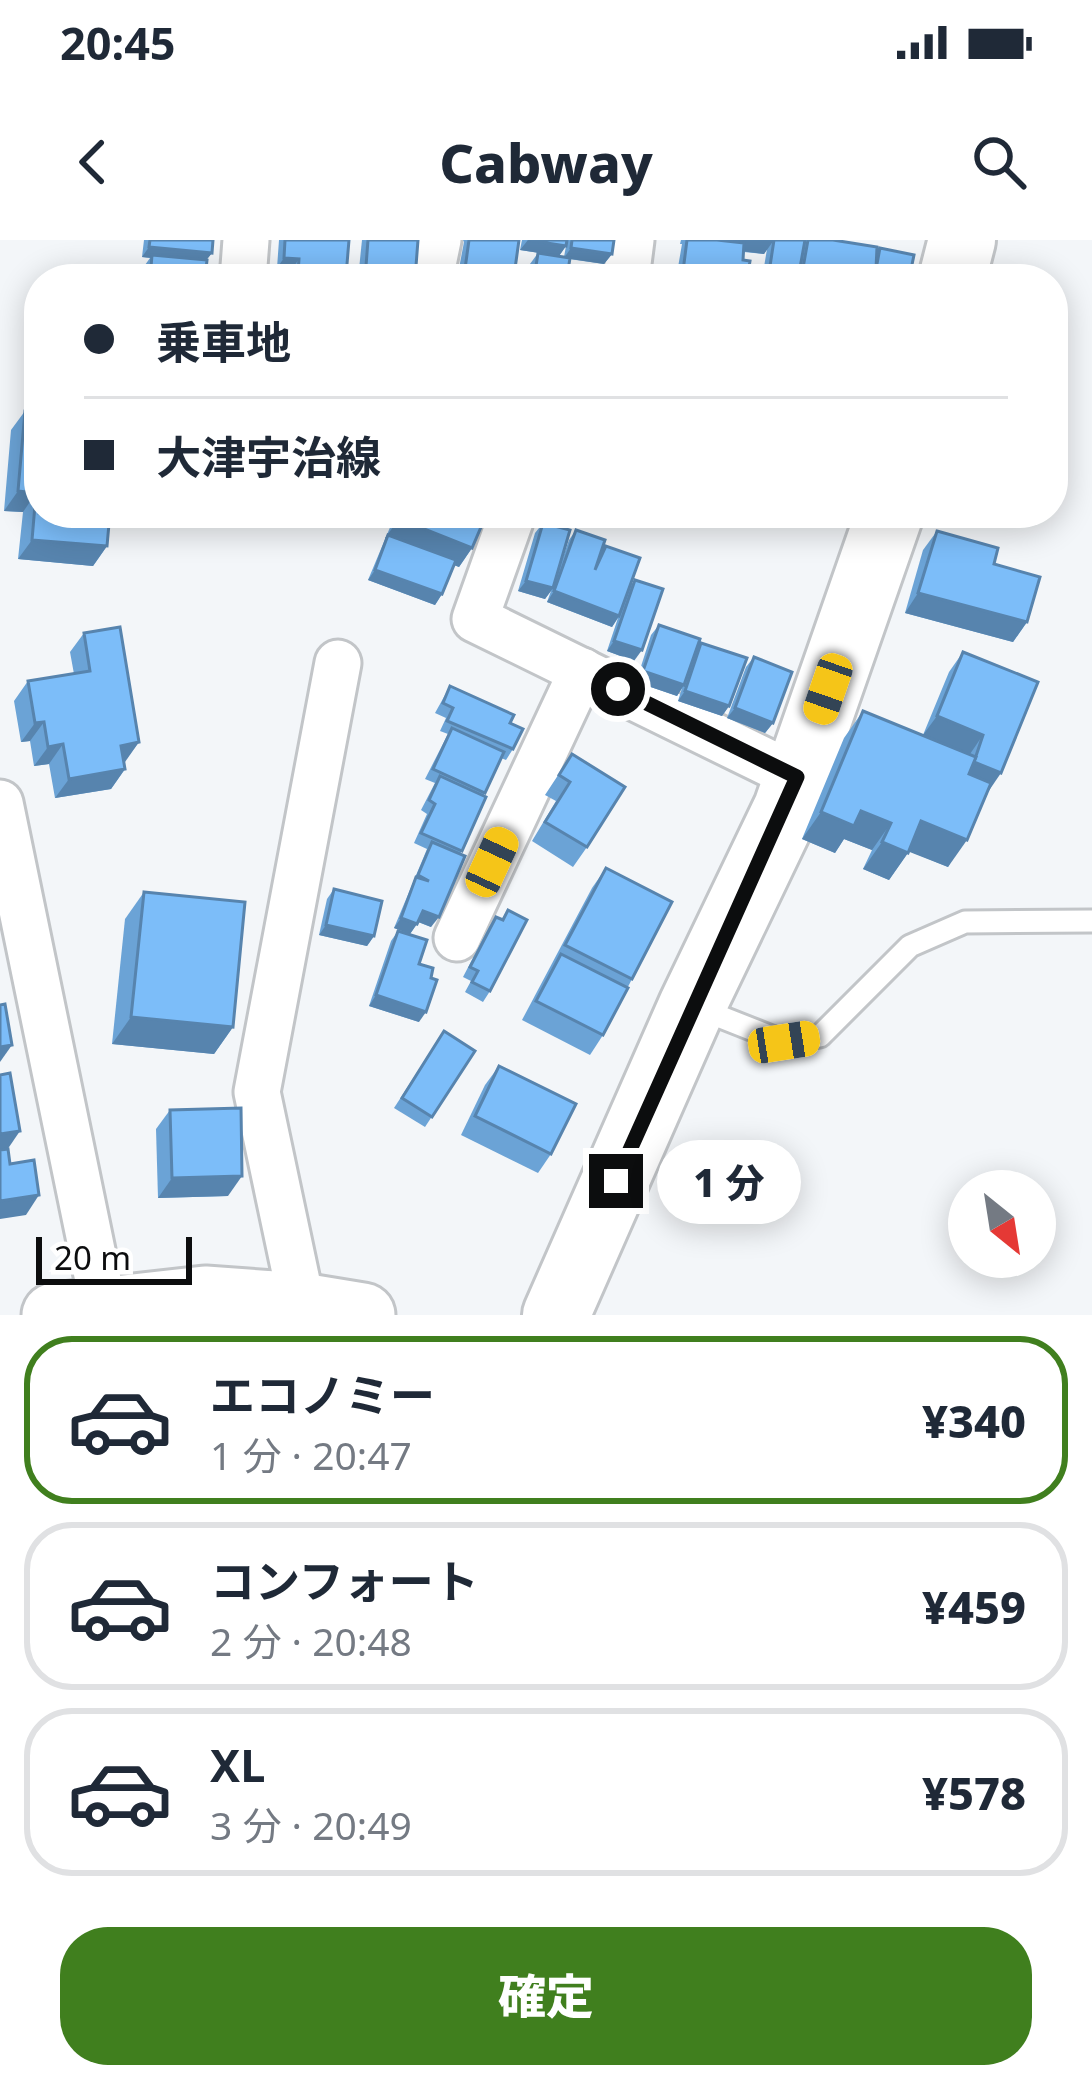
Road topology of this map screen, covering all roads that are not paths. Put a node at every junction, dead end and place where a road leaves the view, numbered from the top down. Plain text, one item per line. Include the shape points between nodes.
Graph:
1 (508, 528) edge
2 (885, 528) edge
3 (338, 663) dead end
4 (582, 671) junction
5 (797, 777) junction
6 (0, 803) edge
7 (1092, 921) edge
8 (457, 938) dead end
9 (692, 1006) junction
10 (302, 1305) junction
11 (79, 1312) edge
12 (363, 1315) edge
13 (556, 1315) edge

1 - 4 street via 476,619
2 - 5 main road
3 - 10 street via 257,1092
4 - 5 street
4 - 8 street
5 - 9 main road
6 - 11 street
7 - 9 lane via 965,922 910,946 820,1036 784,1042
9 - 13 main road
10 - 11 main road via 206,1298
10 - 12 main road

